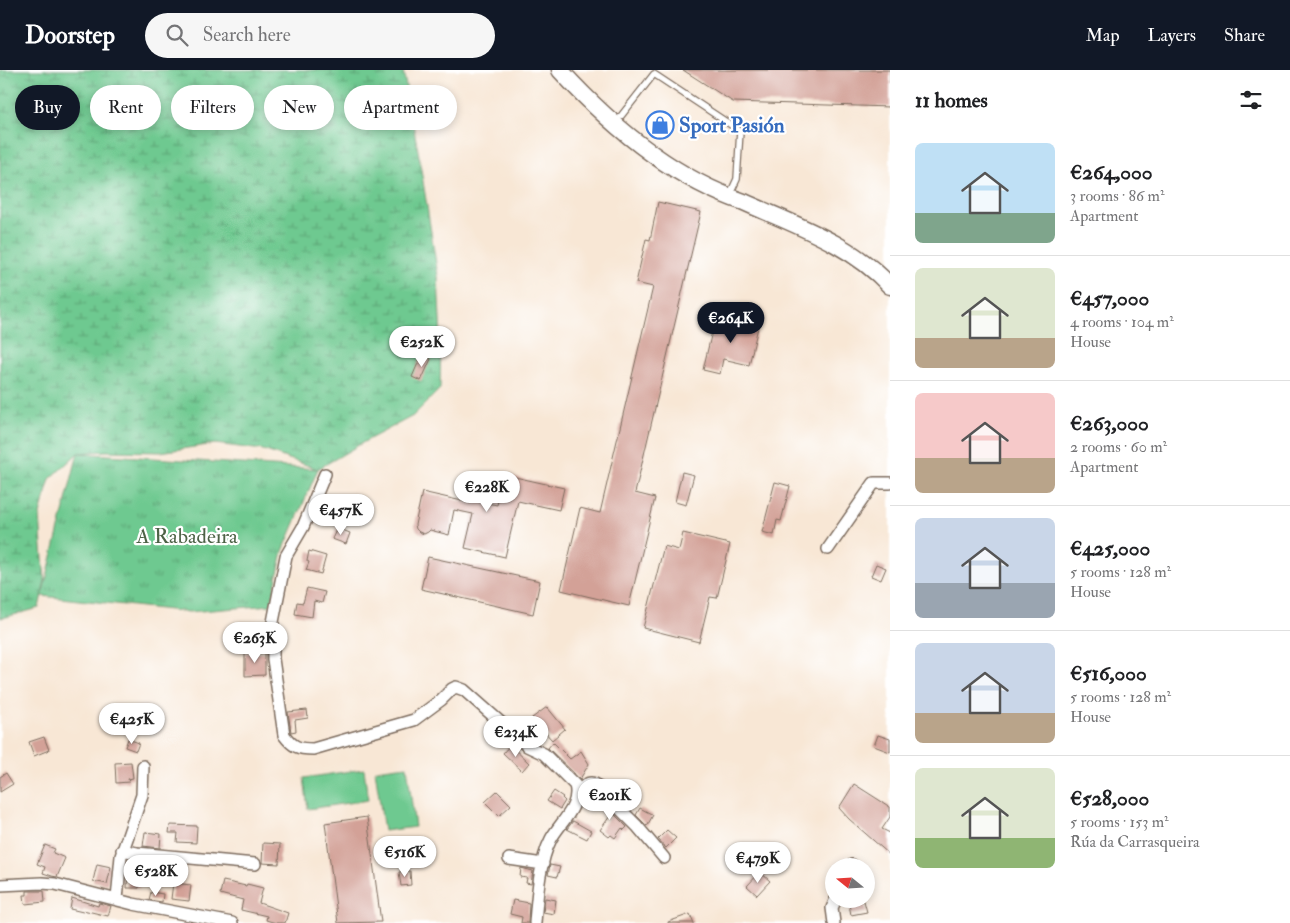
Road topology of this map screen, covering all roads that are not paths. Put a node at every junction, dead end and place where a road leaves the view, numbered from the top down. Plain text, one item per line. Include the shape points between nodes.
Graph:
1 (568, 73) edge
2 (621, 127) junction
3 (738, 197) junction
4 (890, 286) edge
5 (325, 474) dead end
6 (890, 484) edge
7 (828, 549) dead end
8 (143, 766) dead end
9 (577, 791) junction
10 (122, 850) junction
11 (664, 858) dead end
12 (509, 859) dead end
13 (255, 864) dead end
14 (543, 864) junction
15 (0, 885) edge
16 (117, 899) junction
17 (832, 908) edge
18 (232, 923) edge
19 (535, 923) edge
20 (834, 923) edge

1 - 2 main road
1 - 2 main road via 586,82
2 - 3 main road via 700,184 731,198
2 - 3 lane via 654,74 740,131
3 - 4 main road via 849,252 870,266
5 - 9 street via 303,527 286,556 273,622 279,698 284,735 289,742 296,748 313,749 414,720 456,687 464,690 527,746 544,754 575,785
6 - 7 street via 874,483
8 - 10 street via 142,795
9 - 11 street via 587,783 595,784 638,826
9 - 14 street via 573,808 552,838
10 - 13 street
10 - 16 street
12 - 14 street
14 - 19 street
15 - 16 street via 55,884
16 - 18 street
17 - 20 street

